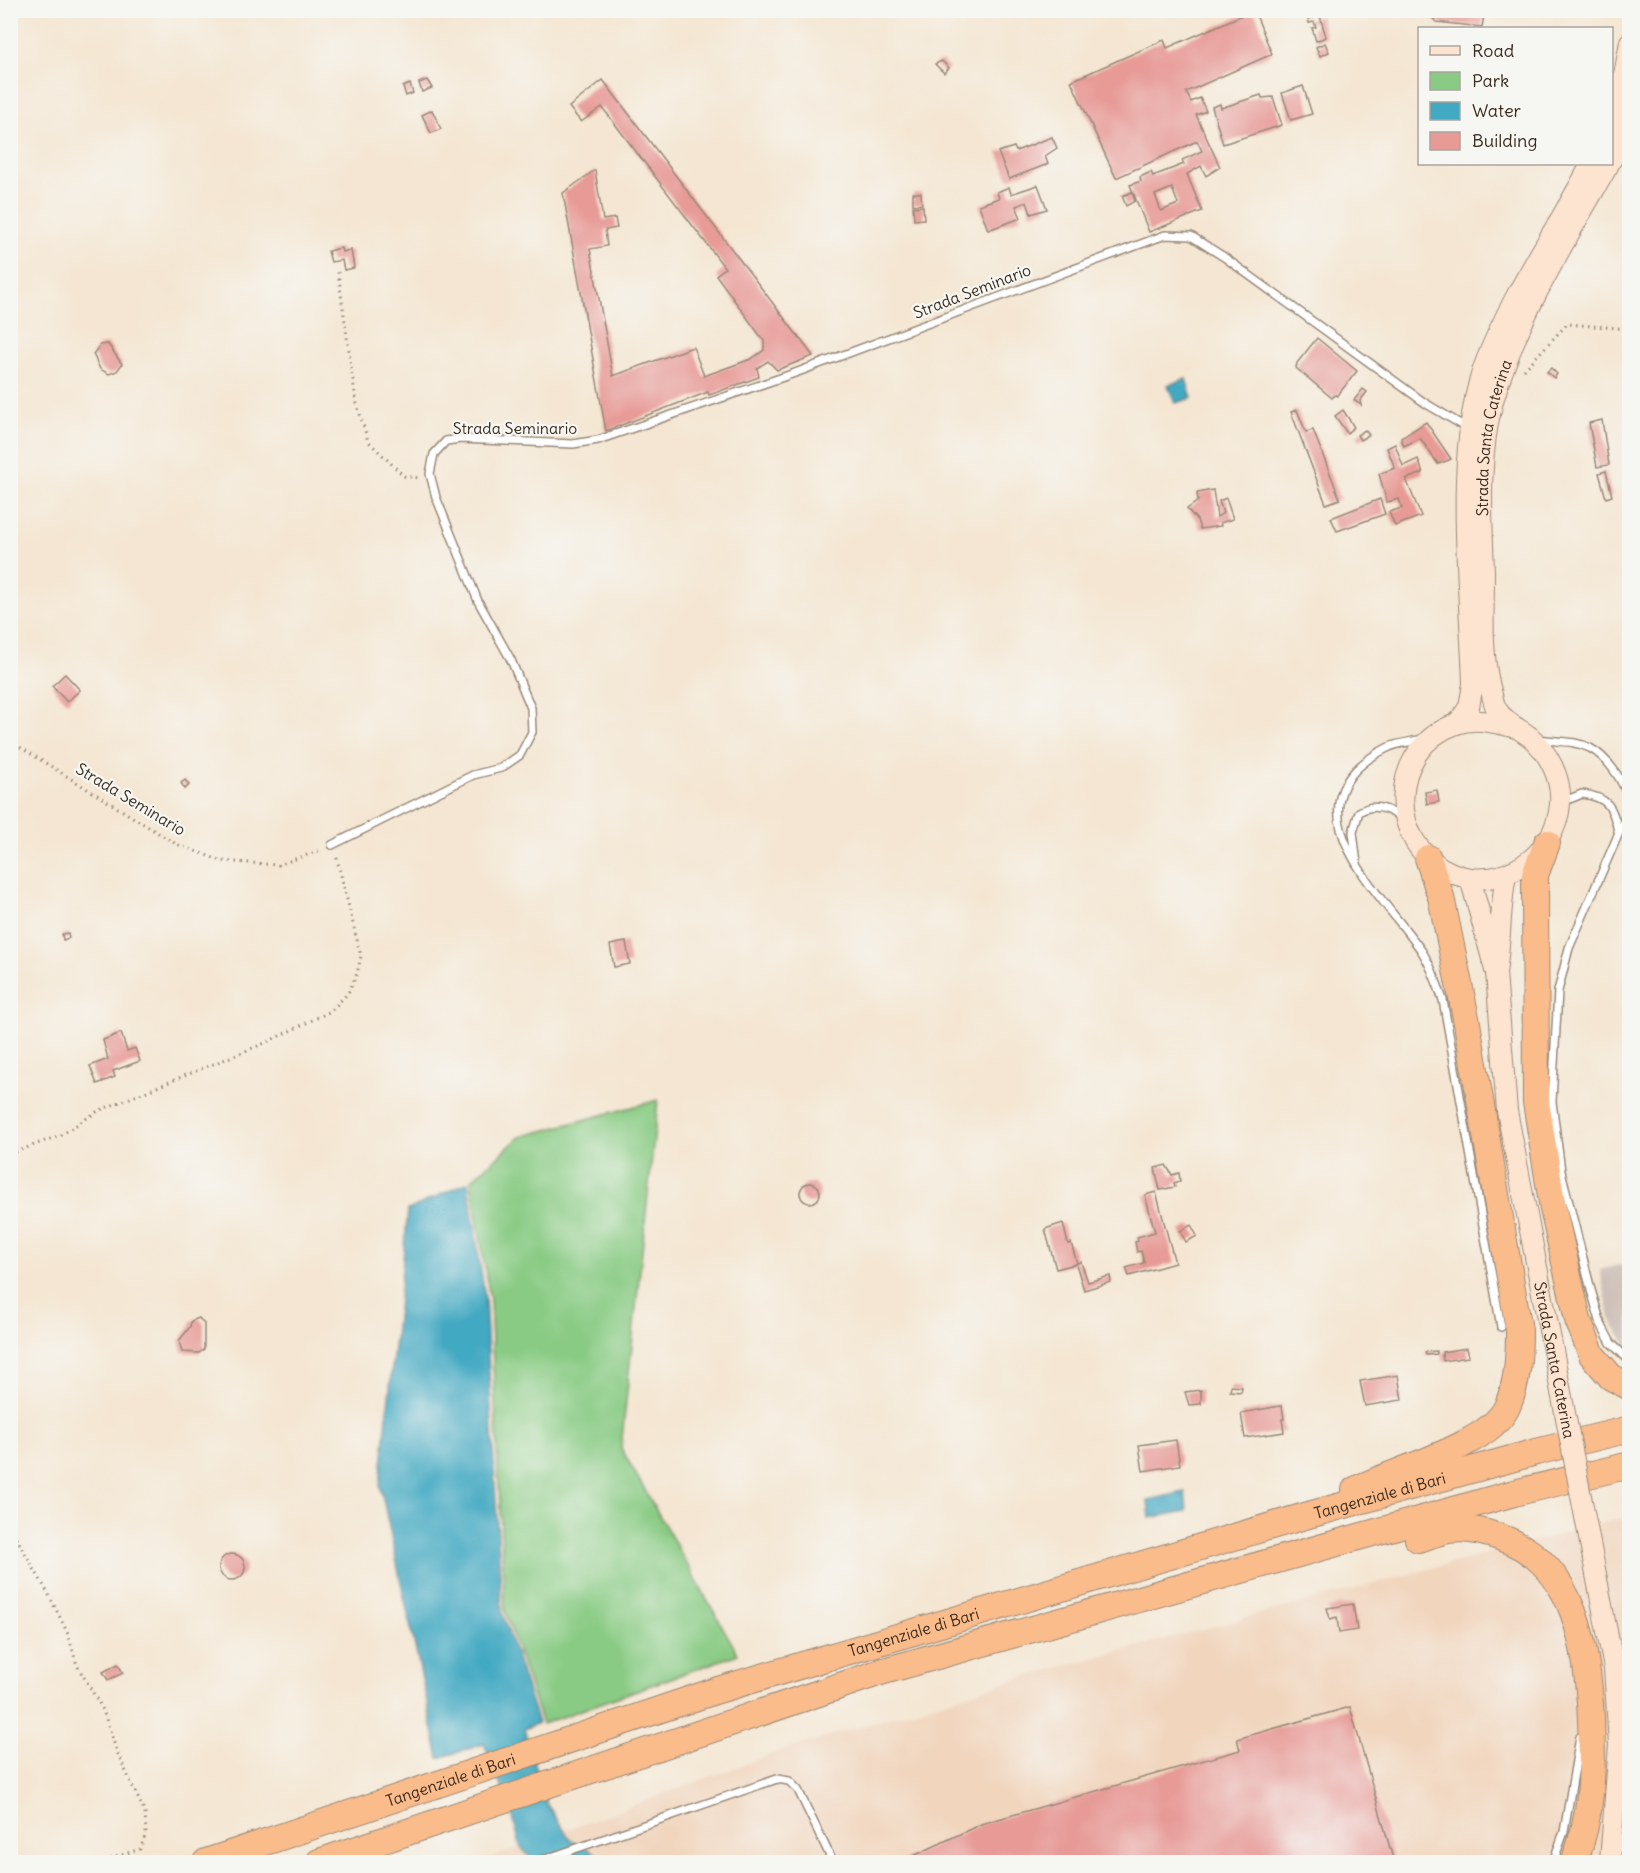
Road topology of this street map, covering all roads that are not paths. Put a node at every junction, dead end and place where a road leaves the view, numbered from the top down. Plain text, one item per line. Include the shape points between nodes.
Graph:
1 (1629, 42) edge
2 (1629, 115) edge
3 (1613, 120) edge
4 (1613, 154) edge
5 (1590, 165) edge
6 (1608, 165) edge
7 (1469, 429) junction
8 (1457, 724) junction
9 (1523, 733) junction
10 (1434, 736) junction
11 (1560, 804) junction
12 (1406, 822) junction
13 (1618, 831) junction
14 (1547, 843) junction
15 (332, 846) road end
16 (1428, 858) junction
17 (1358, 867) junction
18 (1506, 874) junction
19 (1470, 878) junction
20 (1496, 973) junction
21 (1501, 1327) dead end
22 (1629, 1361) edge
23 (1629, 1387) edge
24 (1629, 1429) edge
25 (1629, 1465) edge
26 (1305, 1516) junction
27 (1329, 1546) junction
28 (1589, 1684) junction
29 (1619, 1744) junction
30 (206, 1863) edge
31 (319, 1863) edge
32 (537, 1863) edge
33 (833, 1863) edge
34 (1552, 1863) edge
35 (1574, 1863) edge
36 (1610, 1863) edge
37 (1623, 1863) edge

1 - 3 street
2 - 4 street
5 - 7 street, Strada Santa Caterina via 1513,300 1485,363
6 - 9 street, Strada Santa Caterina via 1545,278 1518,336 1493,402 1484,453 1486,669 1496,708
7 - 8 street, Strada Santa Caterina via 1467,504 1473,684 1469,707
7 - 15 lane, Strada Seminario via 1425,404 1224,257 1191,236 1165,235 795,373 598,440 573,444 446,441 434,454 430,474 436,497 478,601 511,660 531,708 532,732 520,755 501,768 473,775
8 - 9 street, Strada Santa Caterina via 1487,721
8 - 10 street, Strada Santa Caterina
9 - 11 street, Strada Santa Caterina via 1543,750 1553,766
9 - 13 lane via 1591,749 1608,763 1623,785 1628,802
10 - 12 street, Strada Santa Caterina via 1408,769 1402,789
10 - 17 lane via 1389,747 1369,759 1348,781 1339,802 1338,822 1345,847
11 - 13 lane via 1582,794 1607,801 1614,809
11 - 14 street, Strada Santa Caterina
12 - 16 street, Strada Santa Caterina via 1416,845
12 - 17 lane via 1380,808 1359,812 1353,832
13 - 22 lane via 1569,948 1558,991 1552,1102 1562,1171 1594,1301 1611,1343
14 - 18 street, Strada Santa Caterina via 1529,862
14 - 23 highway via 1536,875 1536,1102 1553,1209 1578,1320 1592,1355 1611,1377
16 - 19 street, Strada Santa Caterina via 1441,868
16 - 26 highway via 1441,897 1467,1023 1520,1330 1519,1370 1506,1408 1486,1431
17 - 21 lane via 1422,951 1443,1000
18 - 19 street, Strada Santa Caterina
18 - 20 street, Strada Santa Caterina via 1500,903 1501,945
19 - 20 street, Strada Santa Caterina
20 - 29 street, Strada Santa Caterina, bridge via 1507,1111 1614,1668
24 - 26 highway, Tangenziale di Bari
25 - 27 highway, Tangenziale di Bari
26 - 30 highway, Tangenziale di Bari via 718,1690
27 - 28 highway via 1385,1548 1450,1530 1480,1530 1512,1541 1535,1554 1569,1600 1580,1628
27 - 31 highway, Tangenziale di Bari via 884,1671
28 - 34 lane via 1564,1832
28 - 35 highway via 1590,1811
29 - 36 street, Strada Santa Caterina
29 - 37 street, Strada Santa Caterina via 1625,1807
32 - 33 lane via 768,1781 784,1779 798,1790

